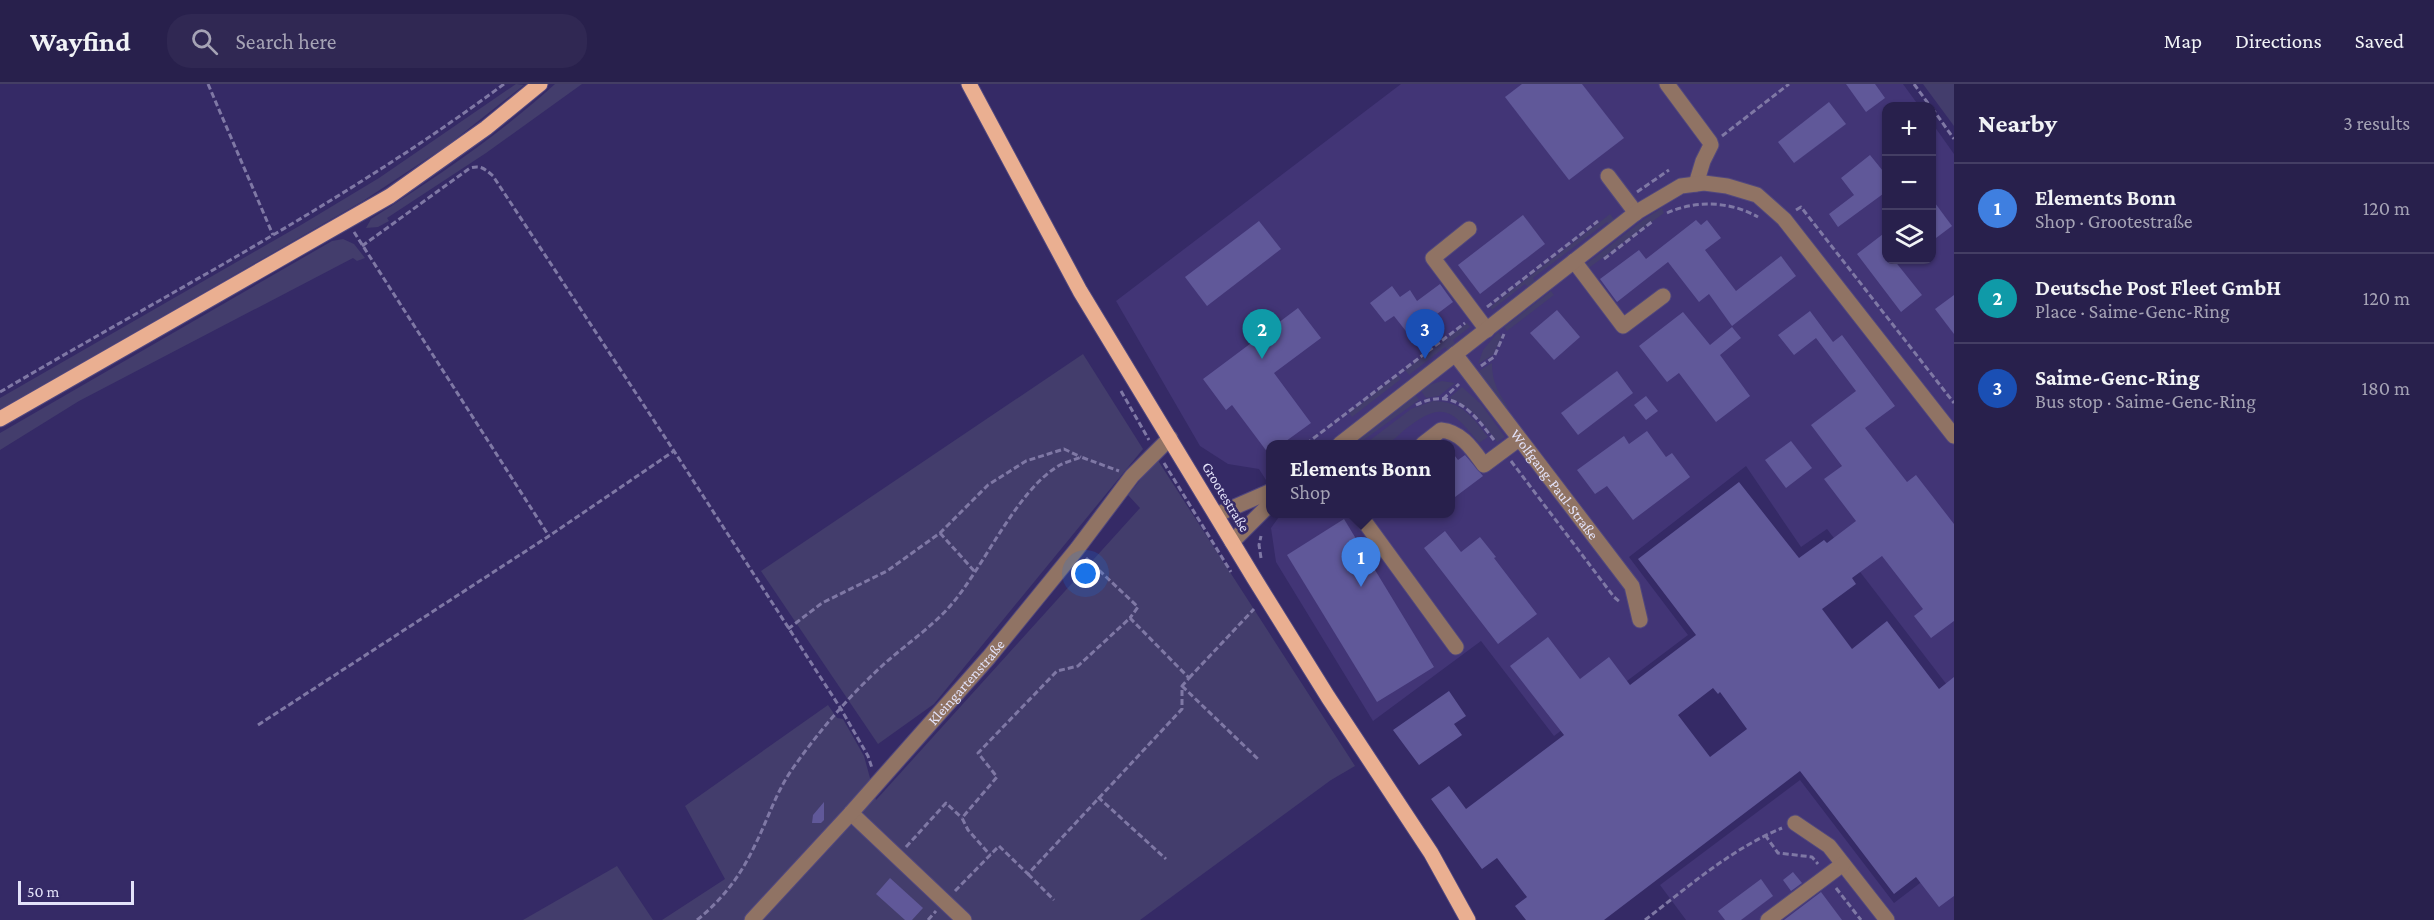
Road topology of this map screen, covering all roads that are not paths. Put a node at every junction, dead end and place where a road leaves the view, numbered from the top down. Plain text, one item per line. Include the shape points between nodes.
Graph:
1 (540, 84) edge
2 (969, 84) edge
3 (1667, 84) edge
4 (1608, 176) dead end
5 (1696, 184) junction
6 (1636, 213) junction
7 (1469, 229) dead end
8 (1574, 261) junction
9 (1663, 296) dead end
10 (1496, 329) junction
11 (1455, 354) junction
12 (0, 419) edge
13 (1954, 435) edge
14 (1170, 438) junction
15 (1519, 439) junction
16 (1347, 440) edge
17 (1428, 440) edge
18 (1266, 493) edge
19 (1266, 508) edge
20 (1216, 515) junction
21 (1363, 518) edge
22 (1232, 542) junction
23 (1640, 620) road end
24 (1456, 647) dead end
25 (851, 813) junction
26 (1795, 823) road end
27 (1843, 864) junction
28 (752, 920) edge
29 (964, 920) edge
30 (1468, 920) edge
31 (1768, 920) edge
32 (1887, 920) edge

1 - 12 main road via 486,128 347,222
2 - 14 main road, Grootestraße via 1080,291
3 - 5 street via 1709,138 1711,145
4 - 6 street
5 - 6 street via 1681,186
5 - 13 street via 1727,186 1757,195 1784,219
6 - 8 street
7 - 10 street via 1433,258
8 - 9 street via 1623,326
8 - 10 street
10 - 11 street
11 - 15 street, Wolfgang-Paul-Straße
11 - 16 street
14 - 20 main road, Grootestraße
14 - 25 street, Kleingartenstraße via 1132,476 989,657
15 - 17 street via 1484,465 1468,444 1448,431 1441,430
15 - 23 street, Wolfgang-Paul-Straße via 1632,586
18 - 20 street
19 - 22 street
20 - 22 main road, Grootestraße
21 - 24 street
22 - 30 main road, Grootestraße via 1431,853
25 - 28 street, Kleingartenstraße
25 - 29 street
26 - 27 street via 1829,846
27 - 31 street
27 - 32 street

